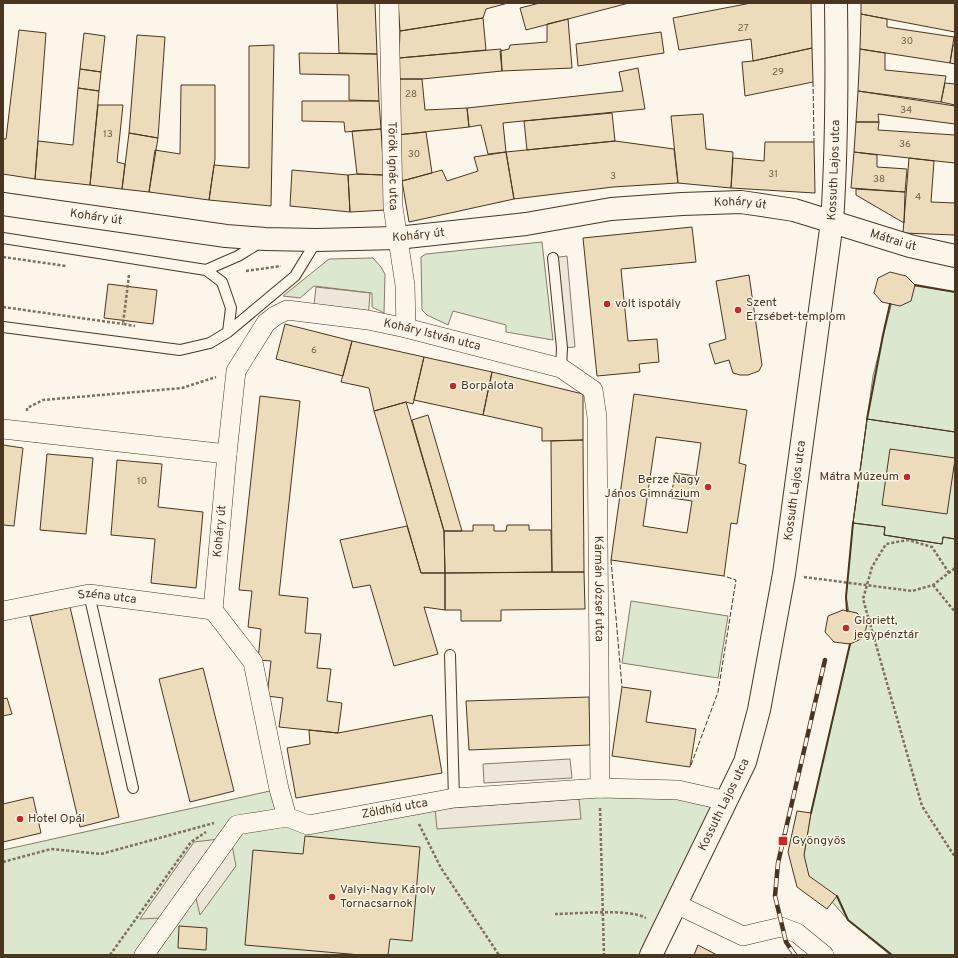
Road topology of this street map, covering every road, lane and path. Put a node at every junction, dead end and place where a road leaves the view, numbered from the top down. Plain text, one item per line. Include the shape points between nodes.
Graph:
1 (389, 3) edge
2 (836, 3) edge
3 (3, 204) edge
4 (832, 222) junction
5 (3, 238) edge
6 (397, 238) junction
7 (265, 239) junction
8 (317, 240) junction
9 (955, 256) edge
10 (553, 258) dead end
11 (206, 270) junction
12 (129, 275) dead end
13 (3, 307) edge
14 (266, 323) joint
15 (123, 324) junction
16 (3, 327) edge
17 (138, 327) dead end
18 (406, 328) junction
19 (228, 332) junction
20 (561, 368) junction
21 (236, 371) junction
22 (593, 390) joint
23 (3, 429) edge
24 (26, 431) junction
25 (227, 454) junction
26 (955, 568) edge
27 (949, 573) junction
28 (784, 574) junction
29 (868, 585) junction
30 (933, 585) junction
31 (89, 594) junction
32 (213, 610) junction
33 (3, 611) edge
34 (955, 612) edge
35 (450, 655) dead end
36 (133, 788) dead end
37 (600, 788) junction
38 (454, 798) junction
39 (726, 801) junction
40 (416, 805) junction
41 (287, 817) junction
42 (231, 823) junction
43 (955, 857) edge
44 (3, 862) edge
45 (676, 904) junction
46 (602, 913) junction
47 (555, 914) dead end
48 (664, 927) junction
49 (110, 955) edge
50 (144, 955) edge
51 (499, 955) edge
52 (604, 955) edge
53 (651, 955) edge
54 (824, 955) edge

1 - 6 street, Török Ignác utca via 393,207
2 - 4 main road, Kossuth Lajos utca via 837,88
3 - 7 main road, Koháry út via 226,236
4 - 6 main road, Koháry út via 794,210 741,202 682,204 611,209 526,224
4 - 9 main road, Mátrai út via 910,246
4 - 28 main road, Kossuth Lajos utca
5 - 11 lane
6 - 8 main road, Koháry út
6 - 18 street, Török Ignác utca via 405,285
7 - 8 main road, Koháry út
7 - 11 lane via 238,256
8 - 19 lane via 295,276
10 - 20 lane via 562,348
11 - 19 lane via 222,282 230,308
12 - 15 path
13 - 15 path
14 - 18 street, Koháry István utca via 287,310 368,320
14 - 21 street, Koháry út
15 - 17 path
16 - 19 lane via 180,350 210,343
18 - 20 street, Koháry István utca
20 - 22 street, Koháry István utca
21 - 24 path via 182,388 43,400 28,408
21 - 25 street, Koháry út
22 - 37 street, Kármán József utca via 597,416
23 - 24 street
24 - 25 street
25 - 32 street, Koháry út
26 - 27 path
27 - 29 path via 932,547 908,540 886,544 872,567
27 - 30 path
28 - 29 path
28 - 39 main road, Kossuth Lajos utca via 759,710 745,762
29 - 30 path via 912,591
29 - 43 path via 863,599 922,806
30 - 34 path
31 - 32 street, Széna utca
31 - 33 street, Széna utca
31 - 36 lane
32 - 41 street via 253,662
35 - 38 lane
37 - 38 street, Zöldhíd utca
37 - 39 street, Zöldhíd utca via 678,790
37 - 46 path
38 - 40 street, Zöldhíd utca
39 - 45 main road, Kossuth Lajos utca
40 - 41 street, Zöldhíd utca via 308,825
40 - 51 path via 441,868
41 - 42 street
42 - 44 path via 101,854 51,848
42 - 49 path via 191,842
42 - 50 street
45 - 48 main road, Kossuth Lajos utca
45 - 54 street via 743,936 781,927 797,933
46 - 47 path
46 - 48 path via 639,914
46 - 52 path
48 - 53 main road, Kossuth Lajos utca

